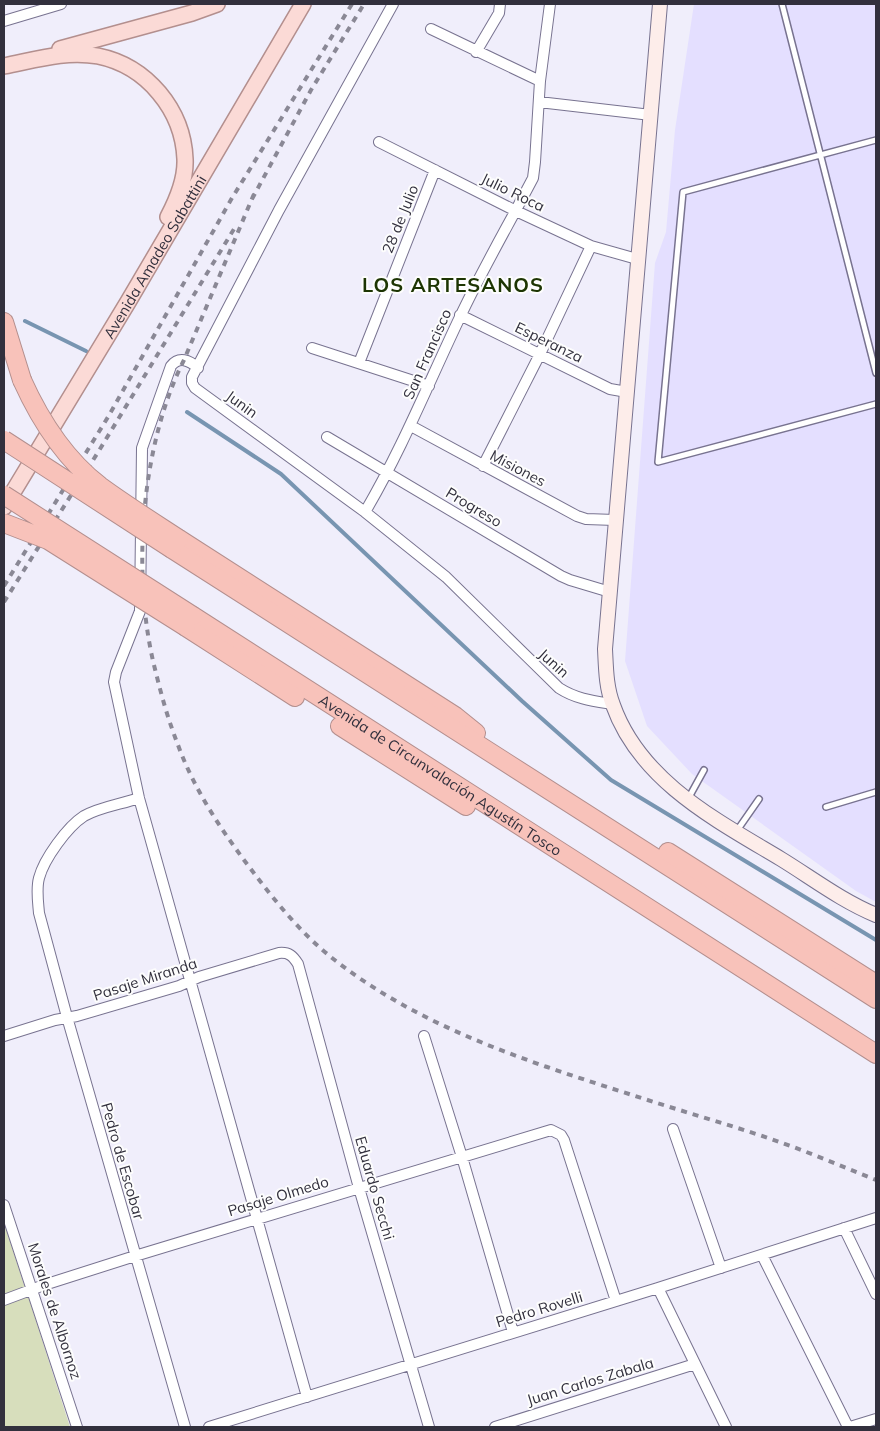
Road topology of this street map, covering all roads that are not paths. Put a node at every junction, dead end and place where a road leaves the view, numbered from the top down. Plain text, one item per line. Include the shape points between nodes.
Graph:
1 (61, 4) edge
2 (217, 4) edge
3 (304, 4) edge
4 (393, 4) edge
5 (500, 4) edge
6 (550, 4) edge
7 (660, 4) edge
8 (782, 4) edge
9 (4, 21) edge
10 (431, 30) dead end
11 (476, 52) junction
12 (4, 65) edge
13 (540, 81) junction
14 (539, 102) junction
15 (651, 115) junction
16 (876, 140) edge
17 (379, 142) dead end
18 (821, 155) junction
19 (435, 170) junction
20 (516, 211) junction
21 (591, 246) junction
22 (638, 259) junction
23 (460, 315) junction
24 (4, 322) edge
25 (312, 348) dead end
26 (540, 354) junction
27 (359, 363) junction
28 (198, 368) junction
29 (876, 373) edge
30 (429, 386) junction
31 (626, 392) junction
32 (876, 404) edge
33 (57, 417) junction
34 (411, 426) junction
35 (327, 437) dead end
36 (4, 440) edge
37 (41, 445) junction
38 (483, 466) junction
39 (388, 474) junction
40 (4, 496) edge
41 (4, 507) edge
42 (365, 512) junction
43 (615, 520) junction
44 (4, 524) edge
45 (176, 544) junction
46 (610, 592) junction
47 (189, 622) junction
48 (612, 704) junction
49 (704, 770) dead end
50 (876, 792) edge
51 (139, 798) junction
52 (688, 799) junction
53 (759, 799) dead end
54 (826, 807) dead end
55 (585, 814) junction
56 (736, 832) junction
57 (876, 915) edge
58 (294, 957) joint
59 (190, 981) junction
60 (876, 984) edge
61 (876, 999) edge
62 (67, 1018) junction
63 (4, 1036) edge
64 (424, 1036) dead end
65 (876, 1054) edge
66 (673, 1129) dead end
67 (462, 1157) junction
68 (359, 1188) junction
69 (4, 1205) edge
70 (256, 1218) junction
71 (876, 1218) edge
72 (844, 1228) junction
73 (762, 1255) junction
74 (135, 1256) junction
75 (721, 1268) junction
76 (658, 1288) junction
77 (32, 1290) junction
78 (876, 1294) edge
79 (4, 1300) edge
80 (616, 1301) junction
81 (513, 1332) junction
82 (410, 1364) junction
83 (695, 1364) junction
84 (307, 1396) junction
85 (876, 1419) edge
86 (77, 1427) edge
87 (185, 1427) edge
88 (209, 1427) edge
89 (429, 1427) edge
90 (494, 1427) edge
91 (726, 1427) edge
92 (849, 1427) edge

1 - 9 street
2 - 12 main road
3 - 33 main road, Avenida Amadeo Sabattini
4 - 28 street, Junin via 279,210
5 - 11 street via 499,13
6 - 13 street, San Francisco
7 - 15 main road
8 - 18 lane
10 - 11 street
11 - 13 street
12 - 33 main road via 82,54 125,66 160,94 176,120 183,146 184,173 176,201 96,336
13 - 14 street, San Francisco
14 - 15 street
14 - 20 street, San Francisco via 533,178
15 - 22 main road
16 - 18 lane
17 - 19 street, Julio Roca
18 - 29 lane
18 - 32 lane via 683,192 658,462
19 - 20 street, Julio Roca
19 - 27 street, 28 de Julio
20 - 21 street, Julio Roca
20 - 23 street, San Francisco
21 - 22 street, Julio Roca
21 - 26 street
22 - 31 main road
23 - 26 street, Esperanza
23 - 30 street, San Francisco
24 - 45 highway, bridge via 22,380 45,426 81,469
25 - 27 street
26 - 31 street, Esperanza via 610,389
26 - 38 street
27 - 30 street
28 - 42 street, Junin via 192,378 195,388
28 - 51 street via 184,360 171,366 142,448 140,611 114,682
30 - 34 street, San Francisco
31 - 43 main road
33 - 37 main road, Avenida Amadeo Sabattini
34 - 38 street, Misiones
34 - 39 street, San Francisco
35 - 39 street, Progreso
36 - 45 highway, bridge
37 - 40 main road
37 - 41 main road, Avenida Amadeo Sabattini
38 - 43 street, Misiones via 577,516
39 - 42 street, San Francisco
39 - 46 street, Progreso via 561,576
40 - 47 highway, Avenida de Circunvalación Agustín Tosco, bridge
42 - 48 street, Junin via 446,577 559,688 583,699
43 - 46 main road
44 - 47 highway, bridge via 48,540
45 - 55 highway
46 - 48 main road via 606,665
47 - 65 highway, Avenida de Circunvalación Agustín Tosco via 595,874
48 - 52 main road via 635,748 654,771
49 - 52 lane
50 - 54 lane
51 - 59 street
51 - 62 street, Pedro de Escobar via 93,812 75,823 41,871 37,887 39,912
52 - 56 main road
53 - 56 lane
55 - 60 highway via 669,853
55 - 61 highway
56 - 57 main road via 852,904
58 - 59 street, Pasaje Miranda via 285,952 279,953
58 - 68 street, Eduardo Secchi
59 - 62 street, Pasaje Miranda
59 - 70 street
62 - 63 street, Pasaje Miranda
62 - 74 street, Pedro de Escobar
64 - 67 street
66 - 75 street
67 - 68 street, Pasaje Olmedo
67 - 80 street, Pasaje Olmedo via 545,1131 552,1130 561,1135
67 - 81 street
68 - 70 street, Pasaje Olmedo
68 - 82 street, Eduardo Secchi
69 - 77 street, Morales de Albornoz
70 - 74 street, Pasaje Olmedo
70 - 84 street
71 - 72 street, Pedro Rovelli
72 - 73 street, Pedro Rovelli
72 - 78 street
73 - 75 street, Pedro Rovelli
73 - 92 street
74 - 77 street, Pasaje Olmedo
74 - 87 street, Pedro de Escobar
75 - 76 street, Pedro Rovelli
76 - 80 street, Pedro Rovelli
76 - 83 street
77 - 79 street, Pasaje Olmedo
77 - 86 street, Morales de Albornoz
80 - 81 street, Pedro Rovelli
81 - 82 street, Pedro Rovelli
82 - 84 street, Pedro Rovelli
82 - 89 street, Eduardo Secchi
83 - 90 street, Juan Carlos Zabala
83 - 91 street
84 - 88 street, Pedro Rovelli
85 - 92 street

